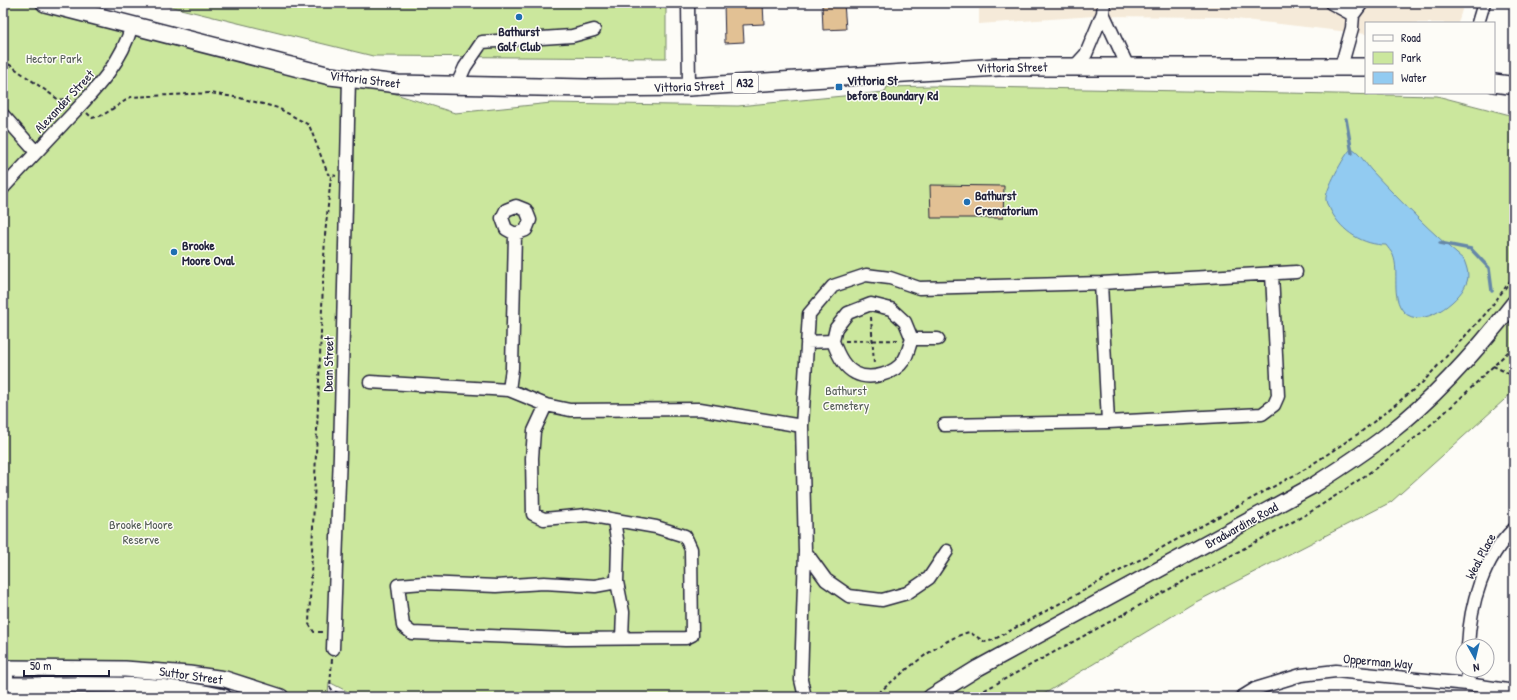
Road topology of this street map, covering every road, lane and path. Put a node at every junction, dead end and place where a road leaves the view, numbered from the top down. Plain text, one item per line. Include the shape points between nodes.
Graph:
1 (45, 3) edge
2 (688, 3) edge
3 (1331, 3) edge
4 (1362, 3) edge
5 (1484, 3) edge
6 (1103, 8) edge
7 (1353, 15) junction
8 (1478, 22) edge
9 (132, 25) junction
10 (594, 30) dead end
11 (3, 60) edge
12 (1341, 66) junction
13 (1074, 67) junction
14 (1128, 67) junction
15 (1365, 67) edge
16 (348, 79) junction
17 (456, 87) junction
18 (689, 87) junction
19 (74, 103) dead end
20 (85, 112) dead end
21 (3, 115) edge
22 (36, 152) junction
23 (331, 176) junction
24 (345, 176) junction
25 (3, 188) edge
26 (515, 234) dead end
27 (1296, 272) dead end
28 (1272, 274) junction
29 (1514, 276) edge
30 (1101, 283) junction
31 (1514, 303) edge
32 (871, 304) junction
33 (912, 339) junction
34 (938, 339) dead end
35 (833, 341) junction
36 (871, 341) junction
37 (806, 342) junction
38 (1514, 345) edge
39 (1493, 366) junction
40 (1514, 376) edge
41 (875, 377) junction
42 (370, 382) dead end
43 (509, 390) junction
44 (546, 405) junction
45 (1108, 422) junction
46 (944, 425) dead end
47 (802, 426) junction
48 (614, 520) junction
49 (1514, 529) edge
50 (805, 551) junction
51 (947, 551) dead end
52 (617, 582) junction
53 (334, 633) junction
54 (622, 638) junction
55 (1468, 638) edge
56 (333, 649) joint
57 (5, 668) edge
58 (1467, 678) edge
59 (1467, 684) junction
60 (6, 689) edge
61 (1514, 691) edge
62 (939, 695) edge
63 (224, 697) edge
64 (281, 697) edge
65 (348, 697) edge
66 (805, 697) edge
67 (873, 697) edge
68 (972, 697) edge
69 (1242, 697) edge

1 - 9 highway, Vittoria Street / A32
2 - 18 street
3 - 7 street
4 - 7 street
5 - 8 street
6 - 13 street via 1086,54
6 - 14 street
7 - 12 street via 1352,28
9 - 16 highway, Vittoria Street / A32
9 - 22 street, Alexander Street via 114,66
10 - 17 street via 572,36 482,42 465,67
11 - 19 path via 59,100 68,98
12 - 14 highway, Vittoria Street / A32
12 - 15 highway, Vittoria Street / A32
13 - 14 highway, Vittoria Street / A32
13 - 18 highway, Vittoria Street / A32 via 956,68
16 - 17 highway, Vittoria Street / A32
16 - 24 street, Dean Street
17 - 18 highway, Vittoria Street / A32
20 - 23 path via 92,118 103,115 131,97 210,93 240,98 278,108 309,125
21 - 22 street
22 - 25 street, Alexander Street
23 - 24 path
23 - 53 path via 325,234 309,624 314,632
24 - 53 street, Dean Street
26 - 43 street via 512,368
27 - 28 street
28 - 30 street
28 - 45 street via 1278,396 1274,406 1262,414
29 - 67 path via 1488,311 1422,383 1348,441 1302,471 993,640 985,642 969,632 960,635 933,650
30 - 37 street via 919,288 890,278 866,274 833,286 809,314
30 - 45 street
31 - 62 main road, Bradwardine Road via 1487,338 1431,398 1351,461 1314,485 978,668
32 - 33 street via 891,309 905,322
32 - 35 street via 848,313 836,328
32 - 36 path
33 - 34 street
33 - 36 path
33 - 41 street via 904,360 891,373
35 - 36 path
35 - 37 street
35 - 41 street via 838,357 855,374
36 - 41 path
37 - 47 street
38 - 39 path
39 - 40 path
39 - 68 path via 1407,446 1355,484 1307,514
42 - 43 street
43 - 44 street
44 - 47 street via 570,410 700,409
44 - 48 street via 534,431 533,514 544,519 587,515
45 - 46 street
47 - 50 street
48 - 52 street via 618,546
48 - 54 street via 656,527 686,536 691,549 692,635 686,638
49 - 55 street, Weal Place via 1502,540 1479,584 1469,623
50 - 51 street via 826,580 849,596 882,600 907,593 929,578
50 - 66 street via 801,680
52 - 54 street via 623,612
52 - 54 street via 595,586 544,582 496,586 424,583 398,585 403,626 412,633 566,639
53 - 56 street, Dean Street
56 - 65 path via 330,687 333,691
57 - 60 street
57 - 64 main road, Suttor Street via 125,669 189,674 225,679
58 - 59 street
59 - 61 street, Opperman Way
59 - 69 street, Opperman Way via 1336,671 1302,676 1255,689
60 - 63 main road, Suttor Street via 145,686

